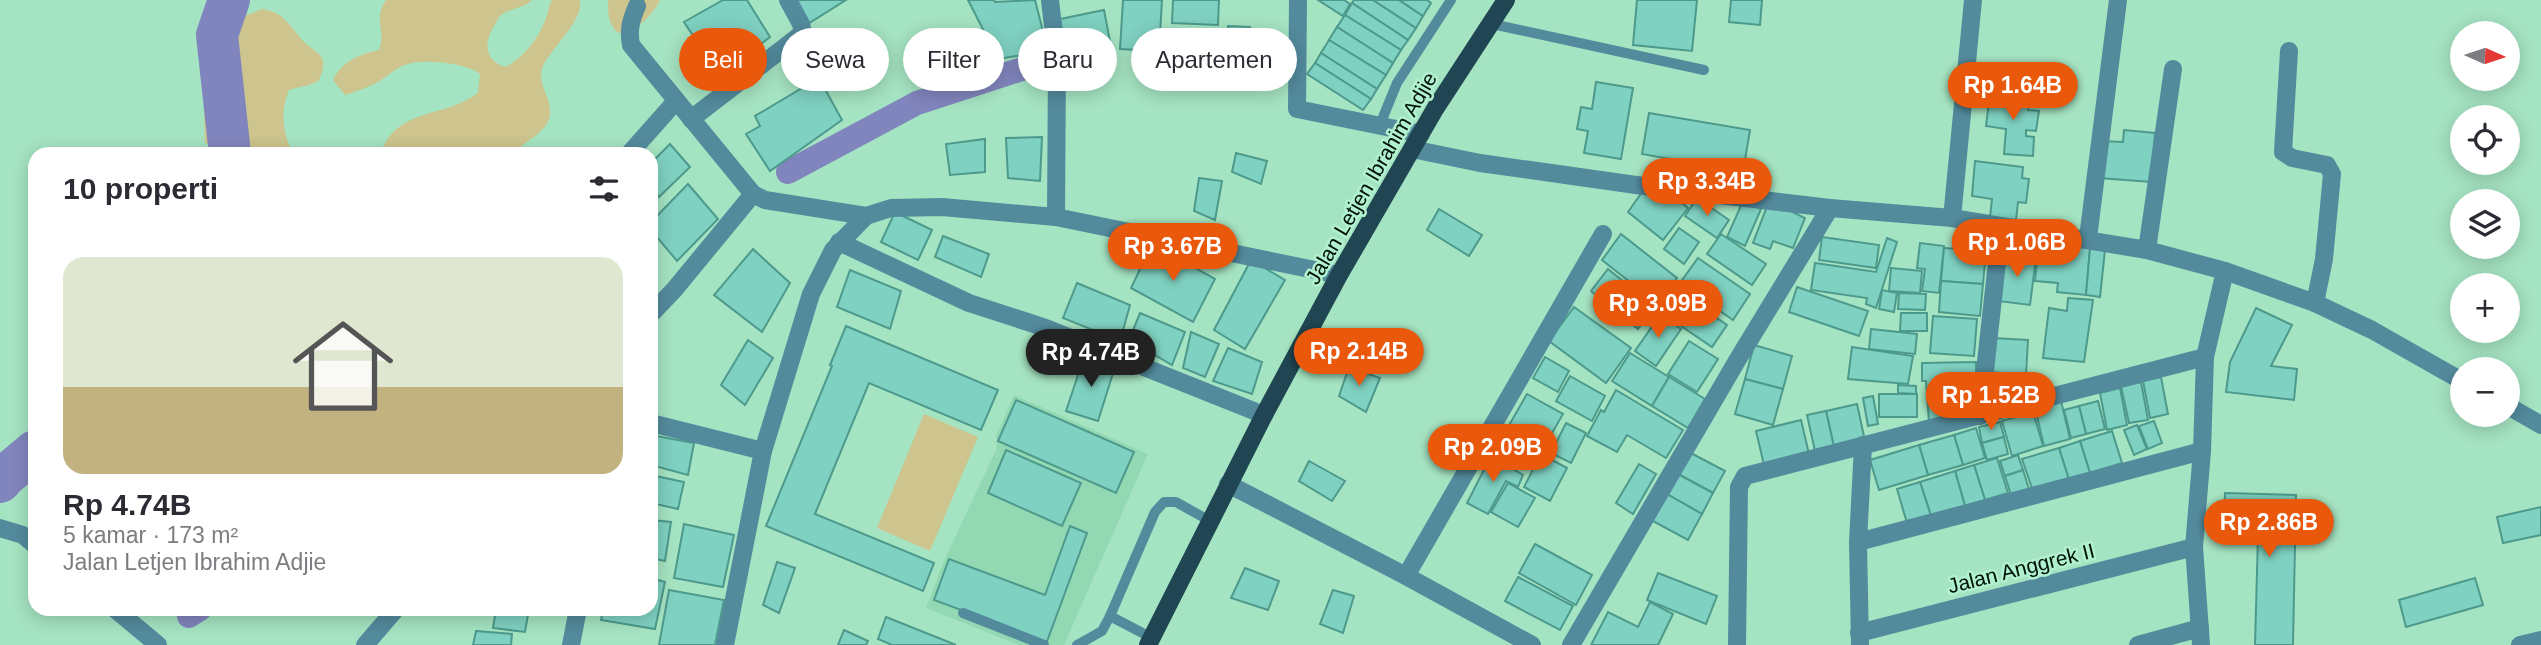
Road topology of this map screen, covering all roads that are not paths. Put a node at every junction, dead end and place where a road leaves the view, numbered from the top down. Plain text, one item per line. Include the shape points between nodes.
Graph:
1 (788, 0) edge
2 (1050, 0) edge
3 (1298, 0) edge
4 (1451, 0) edge
5 (1506, 0) edge
6 (1973, 0) edge
7 (2119, 0) edge
8 (637, 6) dead end
9 (1492, 24) junction
10 (2289, 51) dead end
11 (2173, 69) dead end
12 (1704, 70) dead end
13 (676, 101) junction
14 (691, 118) junction
15 (1379, 127) junction
16 (1417, 141) junction
17 (635, 147) edge
18 (753, 194) junction
19 (1830, 208) junction
20 (866, 216) junction
21 (1056, 218) junction
22 (1952, 218) junction
23 (2001, 226) junction
24 (1603, 234) dead end
25 (2088, 238) junction
26 (839, 242) junction
27 (2147, 250) junction
28 (2225, 271) junction
29 (1339, 275) junction
30 (2315, 303) junction
31 (658, 307) edge
32 (2206, 357) junction
33 (2450, 374) edge
34 (2520, 413) edge
35 (1264, 415) junction
36 (1980, 416) junction
37 (658, 425) edge
38 (2541, 425) edge
39 (1863, 445) junction
40 (763, 451) junction
41 (2202, 451) junction
42 (1228, 484) junction
43 (1210, 521) junction
44 (0, 528) edge
45 (28, 539) edge
46 (1858, 542) junction
47 (2194, 547) junction
48 (1406, 576) junction
49 (964, 613) dead end
50 (123, 616) edge
51 (390, 616) edge
52 (577, 616) edge
53 (1110, 616) junction
54 (2200, 637) edge
55 (1860, 639) edge
56 (2541, 640) edge
57 (1150, 641) edge
58 (158, 645) edge
59 (365, 645) edge
60 (571, 645) edge
61 (725, 645) edge
62 (1044, 645) edge
63 (1077, 645) edge
64 (1532, 645) edge
65 (1571, 645) edge
66 (1737, 645) edge
67 (2138, 645) edge
68 (2520, 645) edge

1 - 14 street via 803,33
2 - 21 street via 1056,62
3 - 15 street via 1297,109
4 - 15 lane via 1397,83
5 - 9 main road, Jalan Letjen Ibrahim Adjie
6 - 22 street
7 - 25 street
8 - 13 street via 630,23 631,46
9 - 12 lane
9 - 16 main road, Jalan Letjen Ibrahim Adjie
10 - 30 street via 2283,152 2328,165 2332,174
11 - 27 street
13 - 14 street
13 - 17 street
14 - 18 street
15 - 16 street
16 - 19 street via 1480,163
16 - 29 main road, Jalan Letjen Ibrahim Adjie
18 - 20 street via 765,200
18 - 31 street
19 - 22 street
19 - 65 street
20 - 21 street via 891,208 942,206
20 - 26 street
21 - 29 street
22 - 23 street
23 - 25 street
23 - 36 street
24 - 48 street
25 - 27 street
26 - 35 street via 969,303 1046,328
26 - 40 street via 811,294
27 - 28 street
28 - 30 street
28 - 32 street
29 - 35 main road, Jalan Letjen Ibrahim Adjie
30 - 33 street
32 - 36 street
32 - 41 street
34 - 38 street
35 - 42 main road, Jalan Letjen Ibrahim Adjie
36 - 39 street
37 - 40 street
39 - 46 street
39 - 66 street via 1762,470 1741,480
40 - 61 street
41 - 46 street
41 - 47 street
42 - 43 main road, Jalan Letjen Ibrahim Adjie
42 - 48 street
43 - 53 lane via 1176,502 1164,502 1155,512
43 - 57 main road, Jalan Letjen Ibrahim Adjie
44 - 45 street
46 - 55 street
47 - 54 street
47 - 55 street, Jalan Anggrek II
48 - 64 street
49 - 62 lane
50 - 58 street
51 - 59 street
52 - 60 street
53 - 57 lane
53 - 63 lane via 1102,631
54 - 67 street
56 - 68 street

